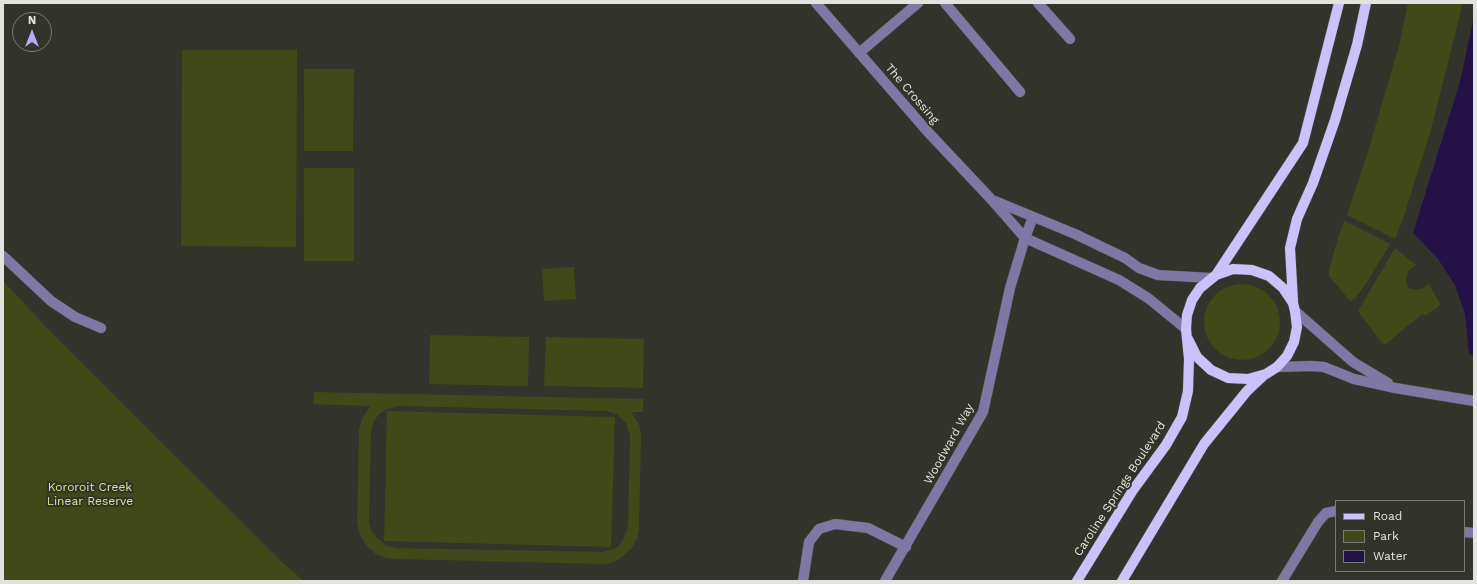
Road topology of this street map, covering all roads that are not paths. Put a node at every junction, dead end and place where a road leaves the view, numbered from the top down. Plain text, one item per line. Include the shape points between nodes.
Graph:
1 (816, 3) edge
2 (918, 3) edge
3 (946, 3) edge
4 (1038, 3) edge
5 (1339, 3) edge
6 (1366, 3) edge
7 (1070, 39) dead end
8 (859, 53) junction
9 (1020, 92) dead end
10 (991, 199) junction
11 (1033, 217) junction
12 (1025, 238) junction
13 (3, 256) edge
14 (1214, 276) junction
15 (1294, 307) junction
16 (101, 328) dead end
17 (1187, 334) junction
18 (1276, 367) junction
19 (1266, 374) junction
20 (1394, 388) junction
21 (1474, 401) edge
22 (1335, 512) edge
23 (906, 547) junction
24 (803, 581) edge
25 (885, 581) edge
26 (1077, 581) edge
27 (1122, 581) edge
28 (1282, 581) edge

1 - 8 street, The Crossing
2 - 8 street
3 - 9 street
4 - 7 street
5 - 14 main road via 1303,143
6 - 15 main road via 1357,45 1335,120 1313,183 1297,219 1290,248
8 - 10 street, The Crossing
10 - 11 street, The Crossing
10 - 12 street, The Crossing
11 - 12 street, Woodward Way
11 - 14 street, The Crossing via 1075,234 1125,258 1139,268 1158,275
12 - 17 street, The Crossing via 1119,280 1148,298
12 - 23 street, Woodward Way via 1010,288 983,412
13 - 16 street via 51,300 75,317
14 - 15 main road via 1234,269 1252,270 1269,276 1283,288
14 - 17 main road via 1200,288 1192,300 1187,315
15 - 18 main road via 1297,326 1294,342 1287,356
15 - 20 street via 1353,362
17 - 19 main road via 1197,357 1210,370 1228,378 1248,379
17 - 26 main road, Caroline Springs Boulevard via 1188,391 1182,417
18 - 19 main road
18 - 20 street via 1324,367 1354,379
19 - 27 main road via 1247,390 1204,444
20 - 21 street
22 - 28 street via 1326,513 1318,522
23 - 24 street via 868,528 835,524 820,529 809,542
23 - 25 street, Woodward Way

